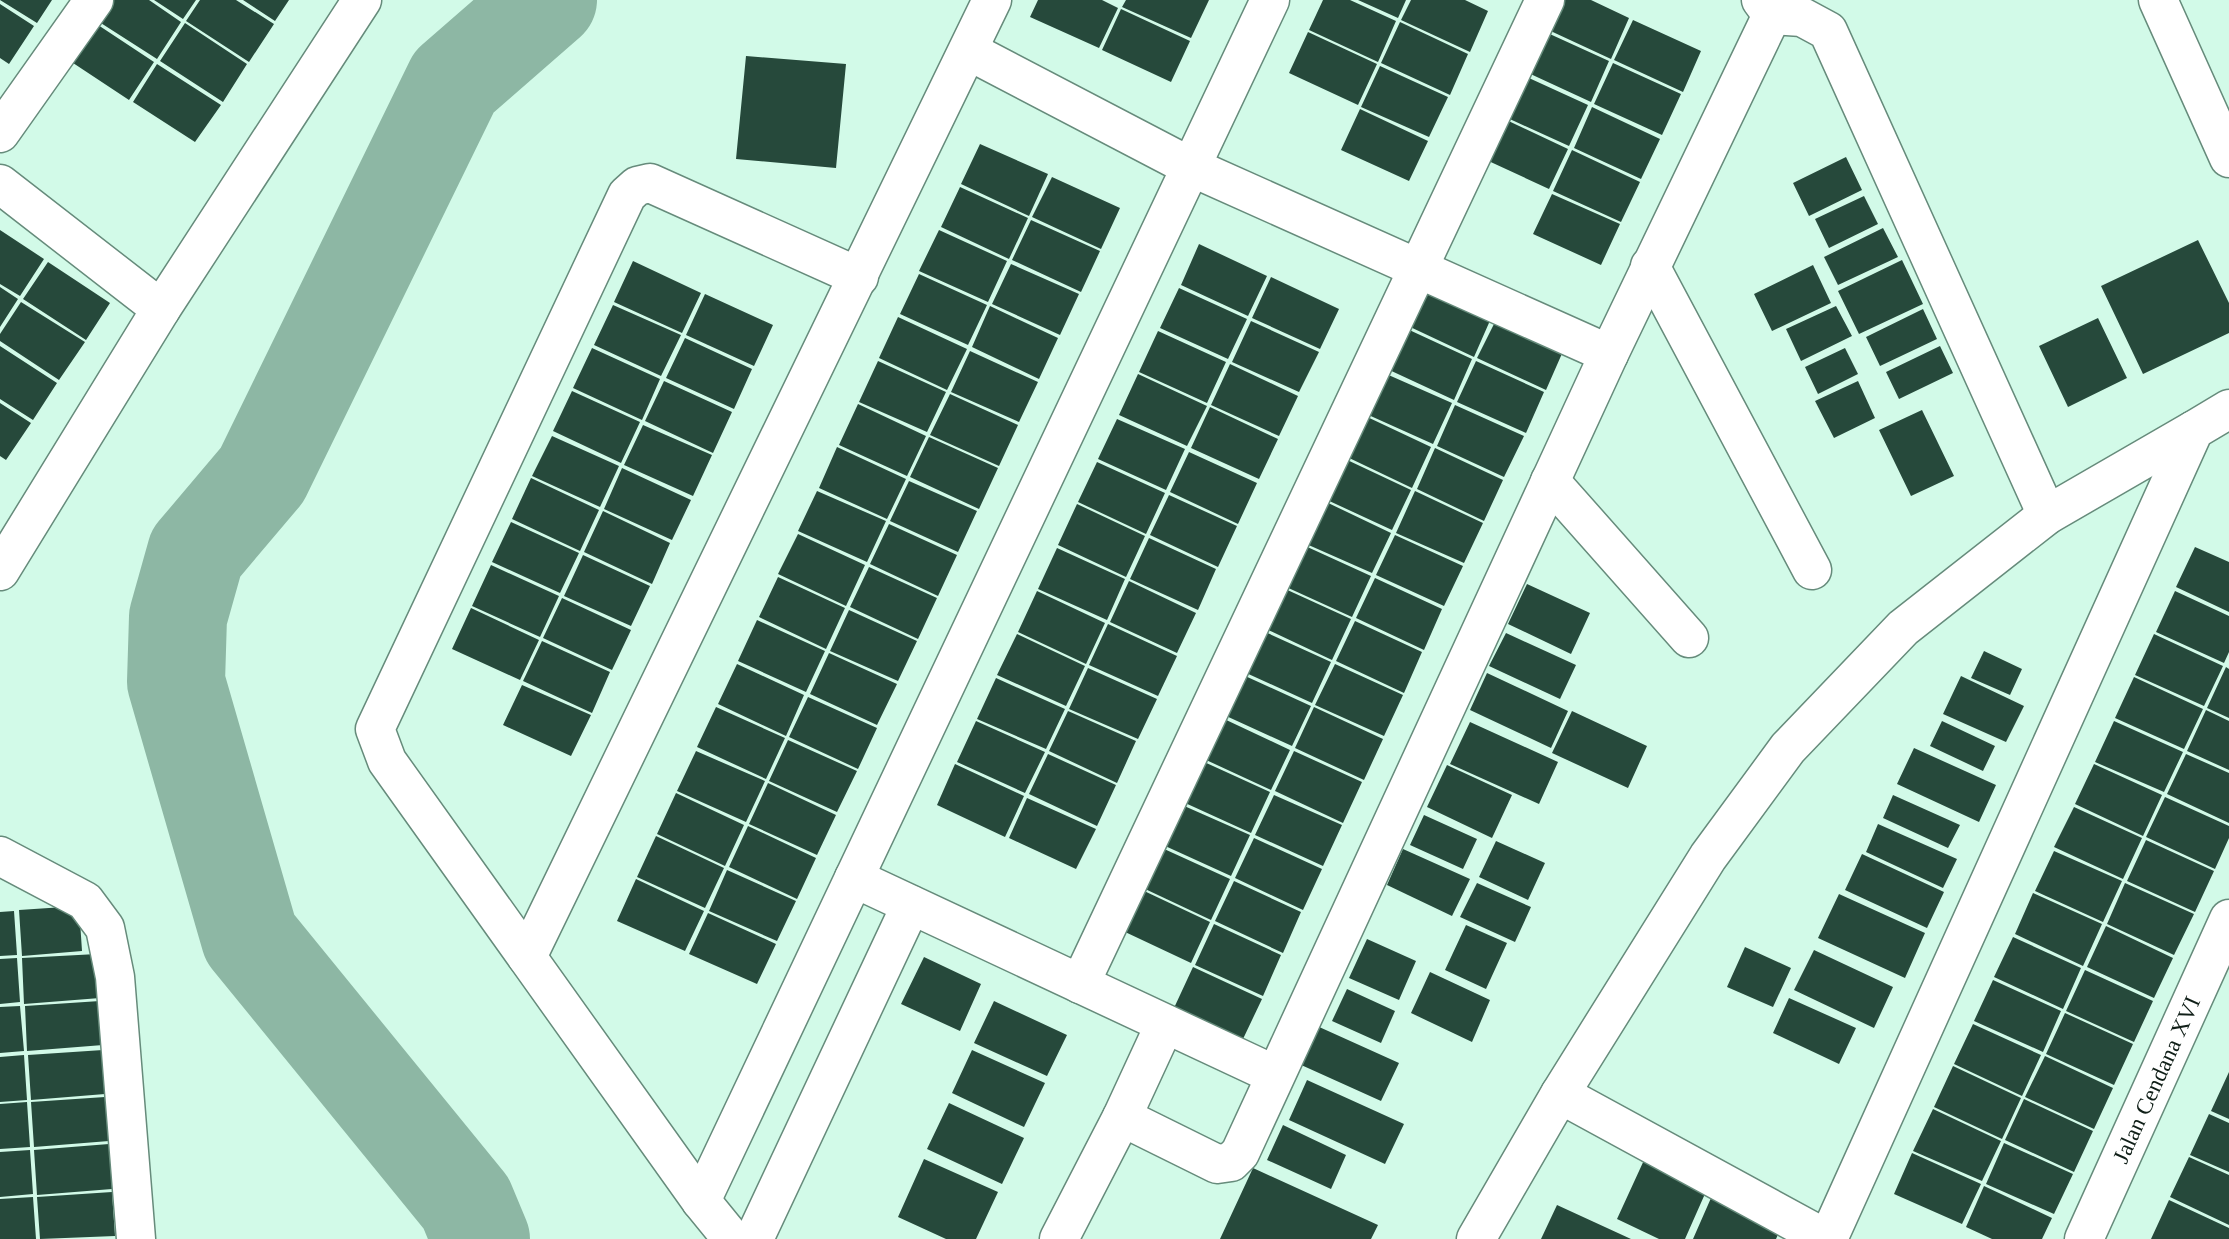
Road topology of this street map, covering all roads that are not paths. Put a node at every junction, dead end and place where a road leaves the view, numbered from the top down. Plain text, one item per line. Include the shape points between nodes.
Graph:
1 (94, 0) edge
2 (362, 0) edge
3 (992, 0) edge
4 (1270, 0) edge
5 (1545, 0) edge
6 (2158, 0) edge
7 (1766, 7) edge
8 (969, 51) junction
9 (0, 133) edge
10 (2229, 158) edge
11 (1189, 166) junction
12 (0, 184) edge
13 (1650, 266) junction
14 (1419, 269) junction
15 (859, 277) junction
16 (161, 309) junction
17 (1609, 354) junction
18 (2229, 409) edge
19 (2194, 430) junction
20 (1550, 481) junction
21 (2047, 515) junction
22 (1812, 570) dead end
23 (0, 571) edge
24 (1689, 638) dead end
25 (0, 856) edge
26 (854, 878) junction
27 (911, 905) junction
28 (2229, 919) edge
29 (527, 957) junction
30 (1080, 984) junction
31 (1165, 1024) junction
32 (1275, 1075) junction
33 (1560, 1094) junction
34 (1122, 1117) junction
35 (701, 1201) junction
36 (136, 1239) edge
37 (732, 1239) edge
38 (754, 1239) edge
39 (1059, 1239) edge
40 (1476, 1239) edge
41 (1827, 1239) edge
42 (2084, 1239) edge

1 - 9 street
2 - 16 street
3 - 8 street
4 - 11 street
5 - 14 street
6 - 10 street
7 - 13 street
7 - 21 street via 1802,17 1828,31
8 - 11 street
8 - 15 street
11 - 14 street
11 - 26 street
12 - 16 street
13 - 17 street
13 - 22 street
14 - 17 street
14 - 30 street
15 - 29 street
15 - 29 street via 650,183 627,195 375,729 387,761
16 - 23 street
17 - 20 street
18 - 19 street
19 - 21 street
19 - 41 street
20 - 24 street
20 - 32 street
21 - 33 street via 1903,628 1788,748 1708,857
25 - 36 street via 85,901 105,928 115,977
26 - 27 street
26 - 35 street
27 - 30 street
27 - 38 street
28 - 42 street, Jalan Cendana XVI
29 - 35 street
30 - 31 street
31 - 32 street
31 - 34 street
32 - 34 street via 1240,1153 1223,1165
33 - 40 street
33 - 41 street
34 - 39 street
35 - 37 street

